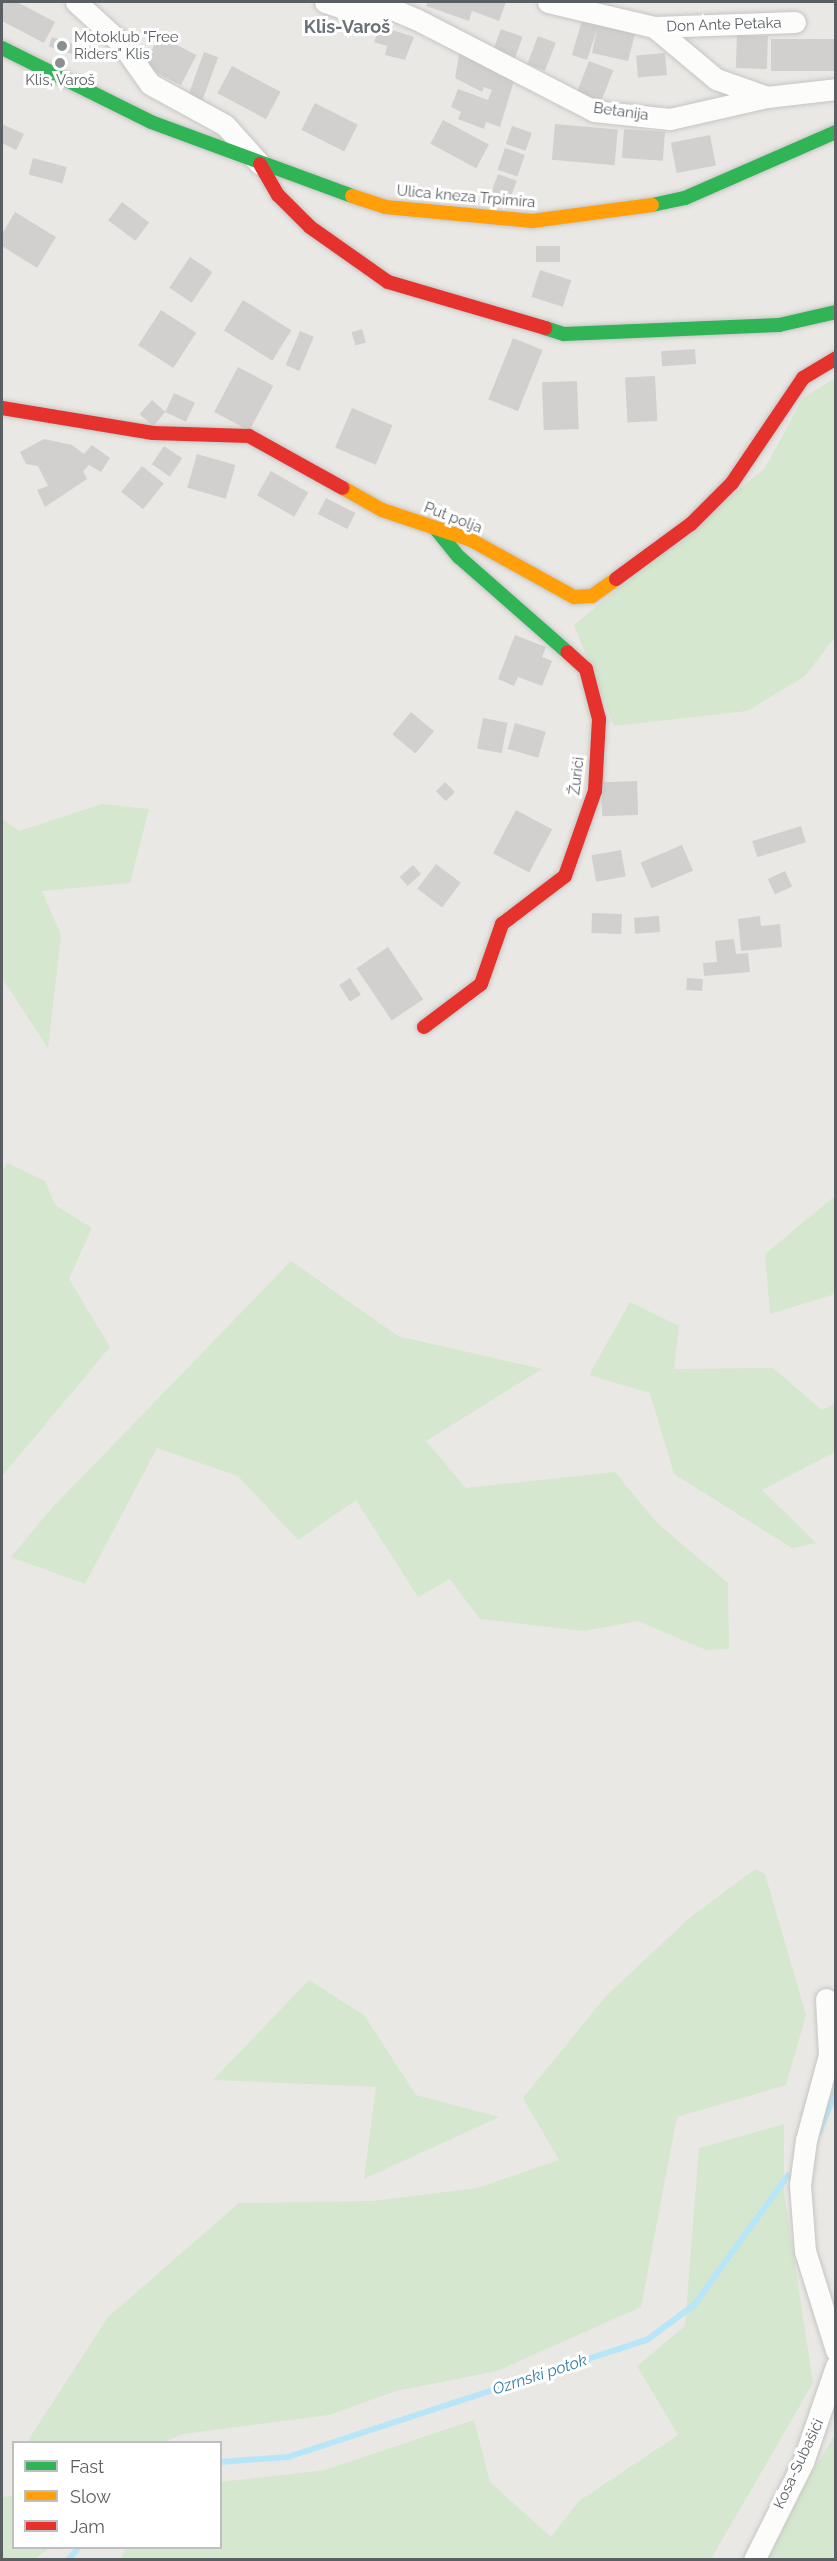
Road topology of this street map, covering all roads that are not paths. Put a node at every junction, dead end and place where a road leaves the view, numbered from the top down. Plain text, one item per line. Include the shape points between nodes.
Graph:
1 (76, 2) edge
2 (325, 2) edge
3 (548, 2) edge
4 (795, 22) dead end
5 (654, 27) junction
6 (2, 48) edge
7 (836, 89) edge
8 (767, 98) junction
9 (836, 132) edge
10 (260, 164) junction
11 (836, 312) edge
12 (836, 358) edge
13 (2, 408) edge
14 (436, 529) junction
15 (424, 1027) dead end
16 (826, 2000) dead end
17 (836, 2350) edge
18 (836, 2366) edge
19 (754, 2559) edge

1 - 10 street via 121,43 150,84 225,125
2 - 8 street, Betanija via 356,12 392,9 454,36 594,111 670,119
3 - 5 street, Don Ante Petaka
4 - 5 street, Don Ante Petaka
5 - 8 street via 716,79
6 - 10 street, Ulica kneza Trpimira via 140,117
7 - 8 street, Betanija
9 - 10 street, Ulica kneza Trpimira via 684,198 610,213 532,221 385,207
10 - 11 street via 278,195 310,227 388,282 564,334 779,325
12 - 14 street, Put polja via 803,378 732,483 691,524 592,596 574,597 471,540
13 - 14 street, Put polja via 153,433 249,436 382,510
14 - 15 street, Žurići via 459,557 585,669 598,719 595,791 565,876 502,924 481,984
16 - 17 street via 829,2055 806,2140 800,2185 805,2251
18 - 19 street, Kosa-Subašići via 802,2462

